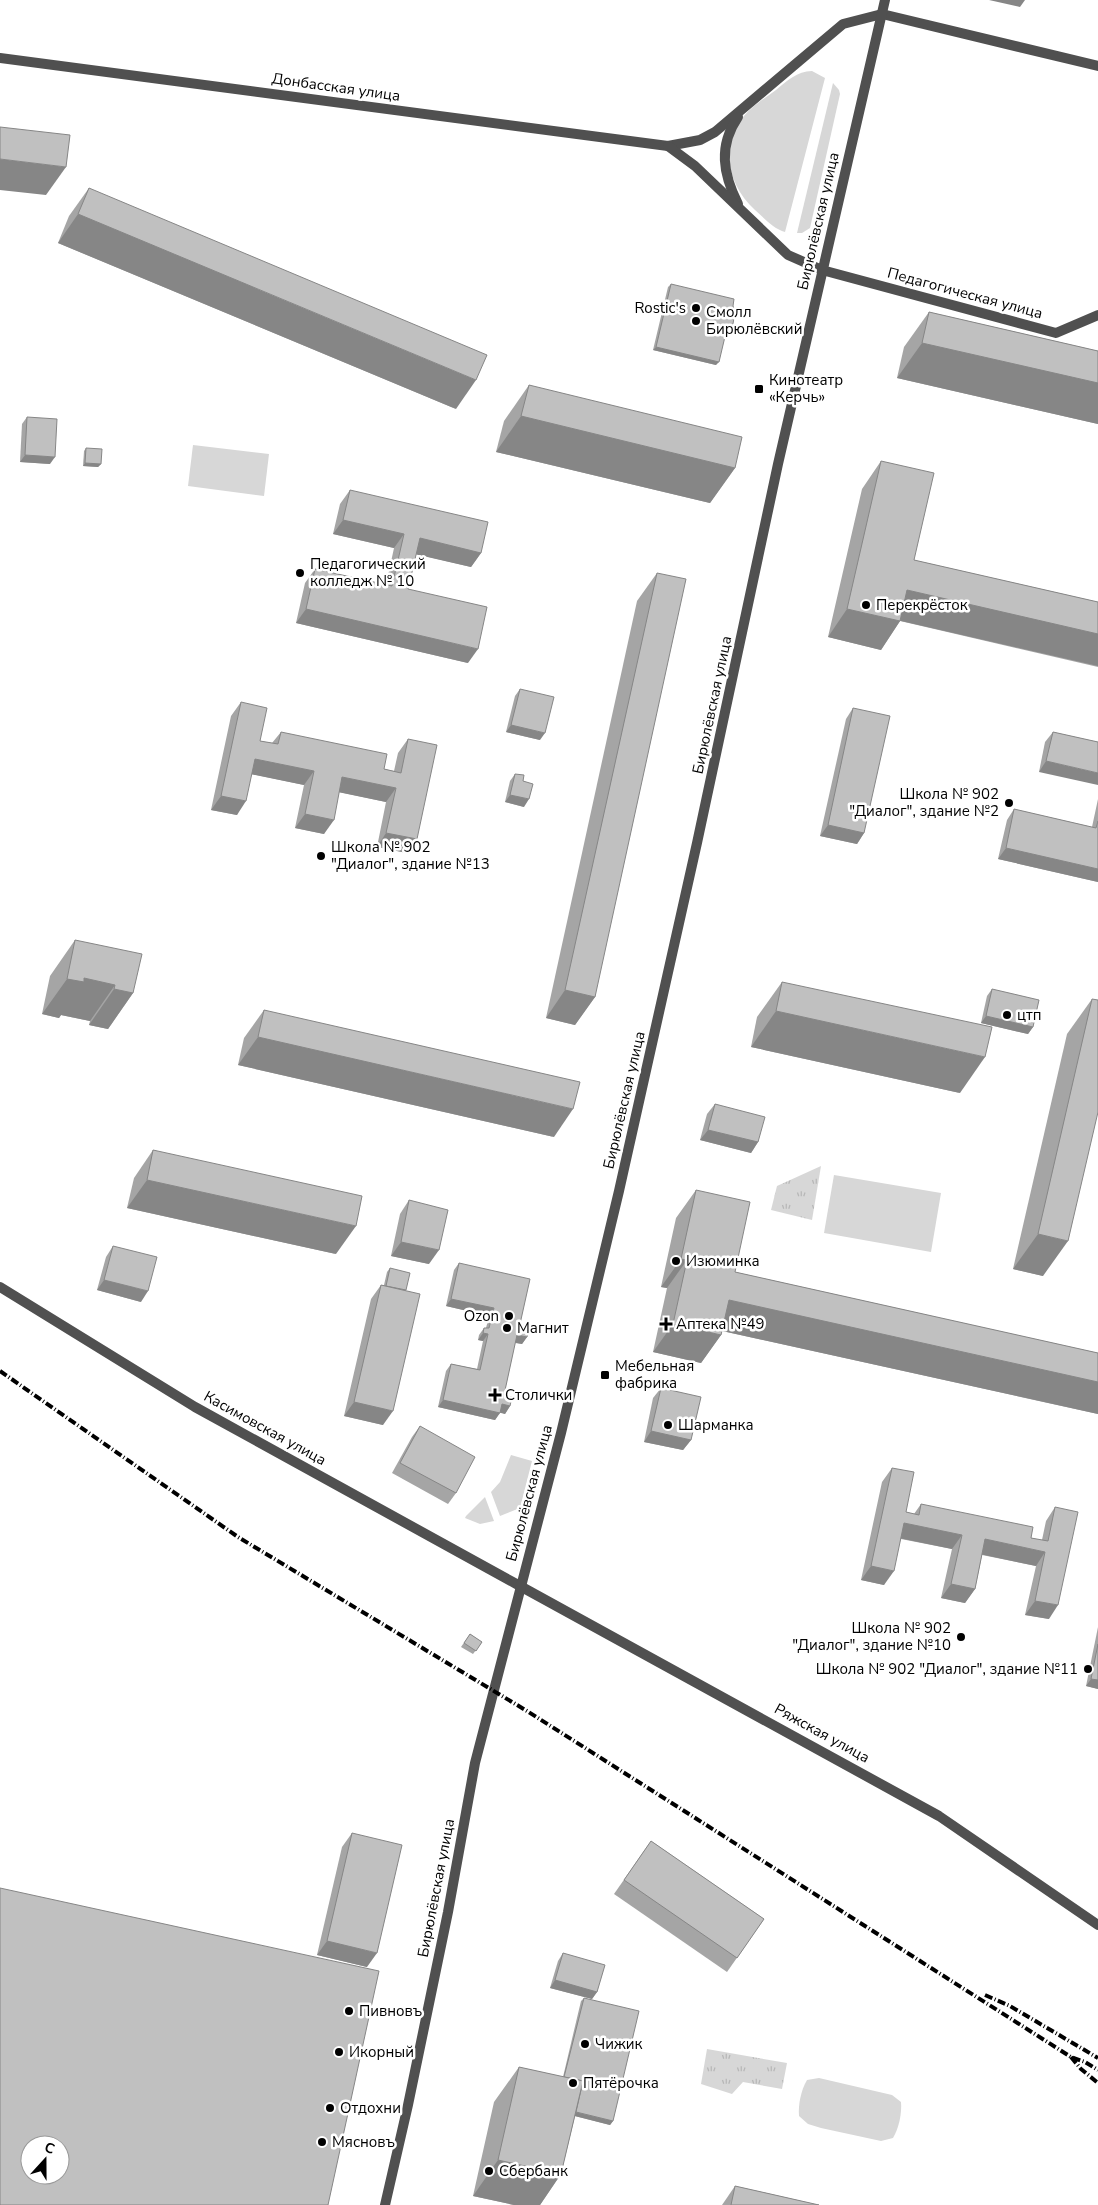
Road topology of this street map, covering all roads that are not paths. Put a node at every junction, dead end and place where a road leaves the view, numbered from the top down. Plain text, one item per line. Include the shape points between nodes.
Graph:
1 (885, 0) edge
2 (882, 14) junction
3 (0, 58) edge
4 (1098, 66) edge
5 (747, 104) junction
6 (668, 146) junction
7 (741, 212) junction
8 (822, 270) junction
9 (1098, 315) edge
10 (0, 1287) edge
11 (520, 1586) junction
12 (1098, 1925) edge
13 (385, 2205) edge

1 - 2 street, Бирюлёвская улица
2 - 4 street
2 - 5 street via 843,24
2 - 8 street, Бирюлёвская улица
3 - 6 street, Донбасская улица
5 - 6 street via 715,132 700,140
5 - 7 street via 731,126 723,155 730,188
6 - 7 street, Педагогическая улица via 695,166
7 - 8 street, Педагогическая улица via 788,255
8 - 9 street, Педагогическая улица via 1056,333
8 - 11 street, Бирюлёвская улица via 619,1190 561,1433
10 - 11 street, Касимовская улица via 195,1407
11 - 12 street, Ряжская улица via 939,1816
11 - 13 street, Бирюлёвская улица via 475,1763 446,1921

